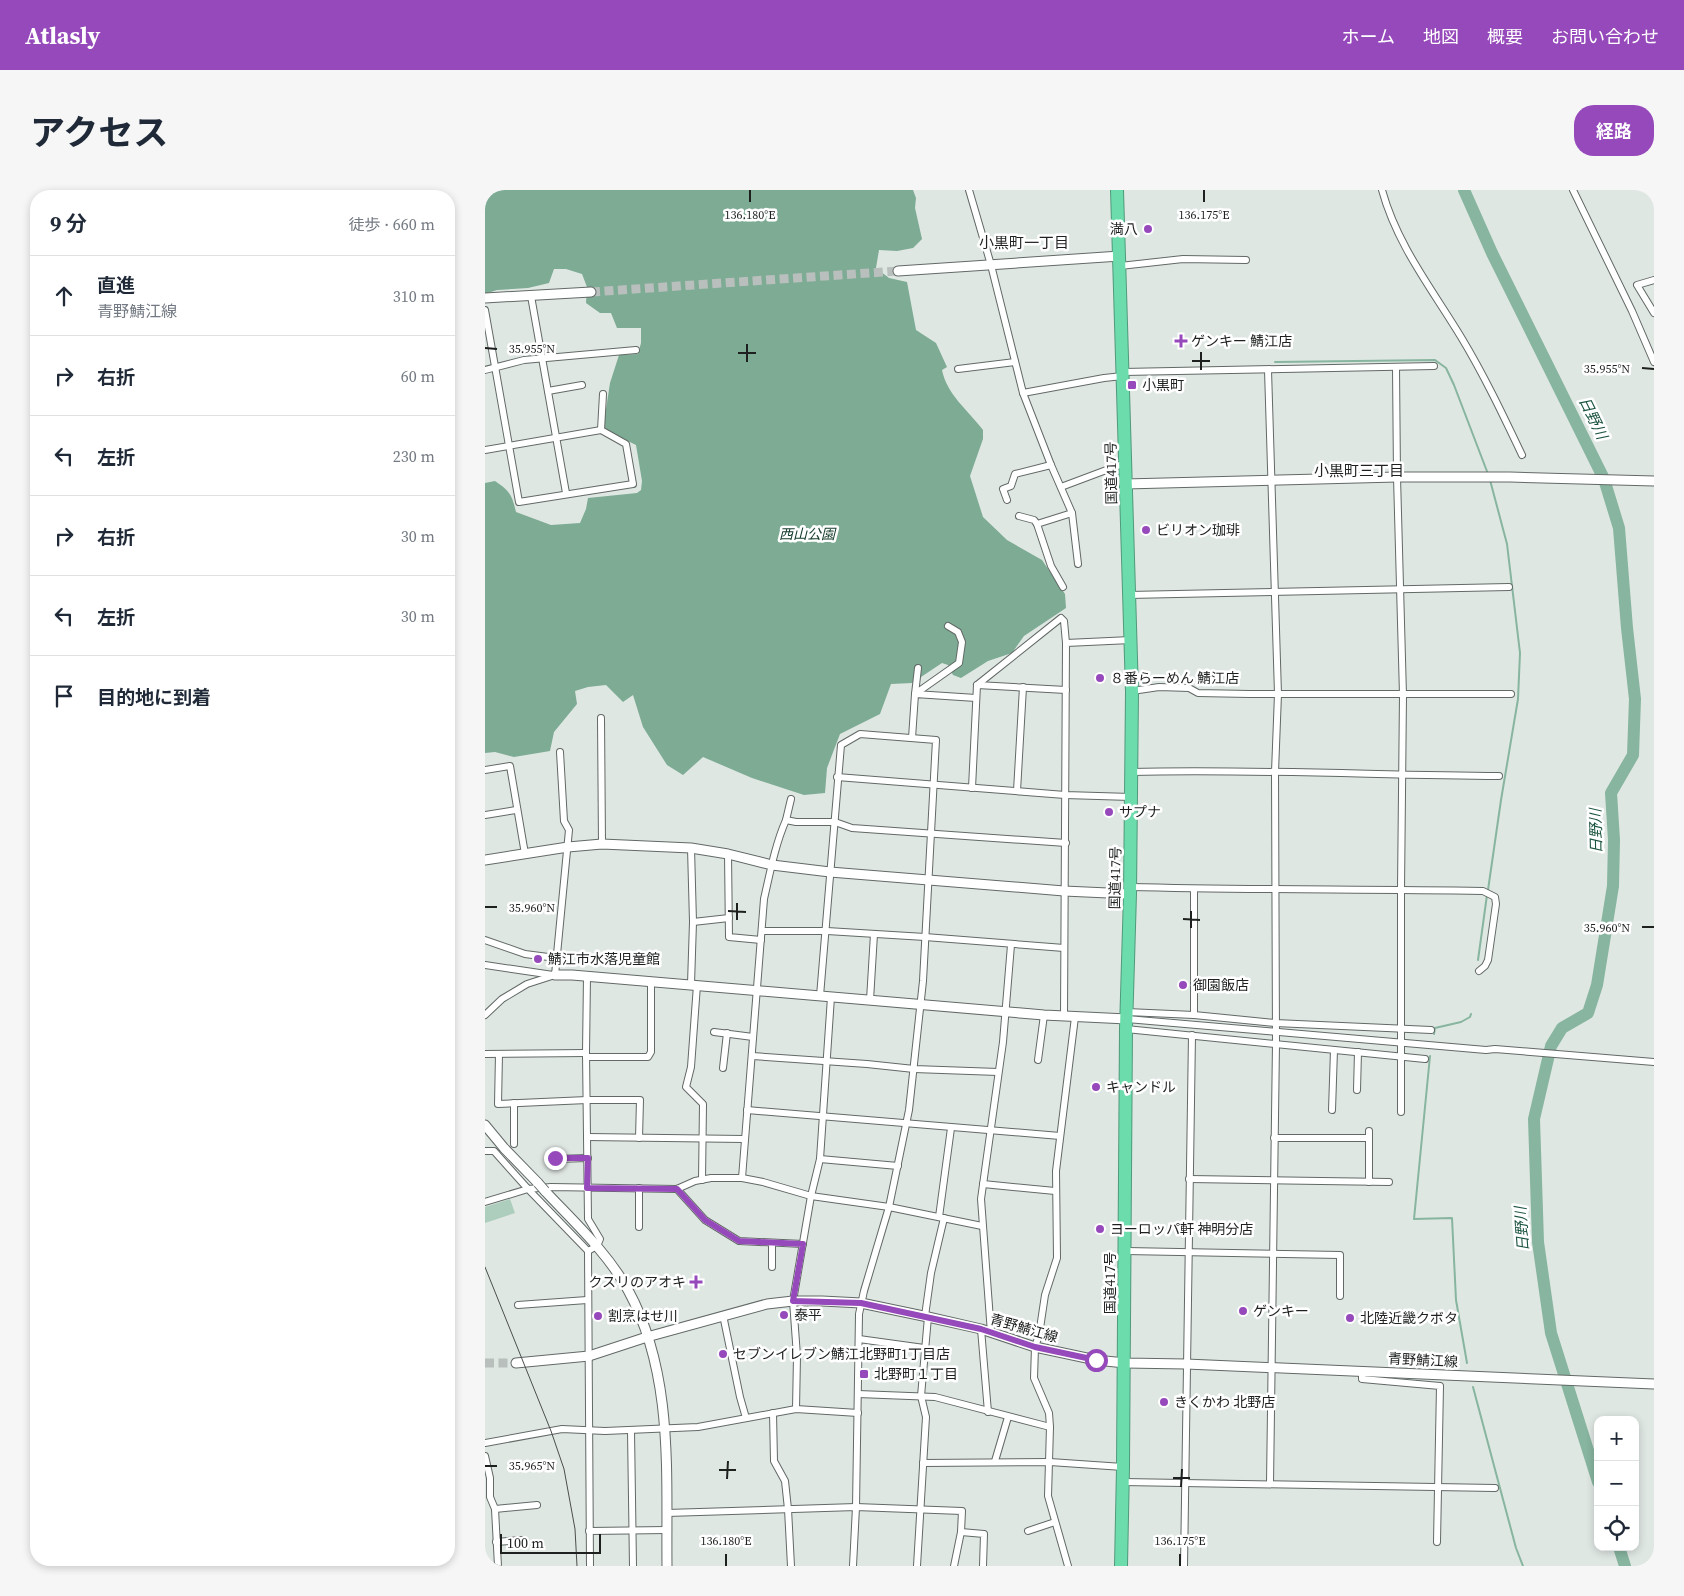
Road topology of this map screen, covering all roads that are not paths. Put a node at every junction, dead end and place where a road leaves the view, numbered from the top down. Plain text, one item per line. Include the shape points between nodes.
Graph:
1 (969, 190) edge
2 (1117, 190) edge
3 (1382, 190) edge
4 (1573, 190) edge
5 (1246, 260) dead end
6 (1120, 261) junction
7 (991, 265) junction
8 (899, 271) tunnel mouth
9 (1654, 280) edge
10 (591, 292) tunnel mouth
11 (531, 296) junction
12 (485, 298) edge
13 (485, 310) edge
14 (1654, 313) edge
15 (635, 350) dead end
16 (541, 359) junction
17 (1015, 362) junction
18 (1654, 362) edge
19 (1434, 366) dead end
20 (1395, 367) junction
21 (494, 368) junction
22 (959, 369) dead end
23 (485, 370) edge
24 (1268, 370) junction
25 (1123, 374) junction
26 (582, 385) dead end
27 (548, 391) junction
28 (1023, 393) junction
29 (603, 394) dead end
30 (601, 430) junction
31 (557, 438) junction
32 (509, 446) junction
33 (485, 450) edge
34 (1522, 455) dead end
35 (1125, 463) junction
36 (1051, 464) junction
37 (1397, 477) junction
38 (1271, 480) junction
39 (1654, 481) edge
40 (1125, 484) junction
41 (1061, 487) junction
42 (566, 493) junction
43 (1007, 500) dead end
44 (1072, 513) junction
45 (1019, 516) dead end
46 (1037, 524) junction
47 (1078, 564) dead end
48 (1063, 587) dead end
49 (1509, 587) dead end
50 (1400, 588) junction
51 (1274, 592) junction
52 (1129, 595) junction
53 (948, 626) dead end
54 (1131, 640) junction
55 (1066, 643) junction
56 (918, 668) dead end
57 (977, 685) junction
58 (1023, 687) junction
59 (1066, 690) junction
60 (1132, 692) junction
61 (915, 694) junction
62 (1278, 694) junction
63 (1511, 694) dead end
64 (1403, 695) junction
65 (976, 698) junction
66 (601, 718) dead end
67 (912, 738) junction
68 (560, 752) dead end
69 (485, 770) edge
70 (1131, 772) junction
71 (1275, 772) junction
72 (1403, 775) junction
73 (1499, 776) dead end
74 (837, 777) junction
75 (932, 785) junction
76 (972, 788) junction
77 (1017, 791) junction
78 (1065, 795) junction
79 (1131, 797) junction
80 (791, 799) dead end
81 (516, 810) junction
82 (485, 815) edge
83 (786, 820) junction
84 (835, 822) junction
85 (931, 833) junction
86 (1066, 843) junction
87 (602, 844) junction
88 (568, 846) junction
89 (691, 848) junction
90 (525, 854) junction
91 (728, 854) junction
92 (485, 860) edge
93 (772, 865) junction
94 (830, 872) junction
95 (927, 879) junction
96 (1194, 889) junction
97 (1401, 889) junction
98 (1064, 891) junction
99 (1130, 891) junction
100 (1275, 891) junction
101 (729, 918) junction
102 (693, 922) junction
103 (827, 931) junction
104 (762, 932) junction
105 (874, 934) junction
106 (925, 936) junction
107 (485, 940) edge
108 (761, 940) junction
109 (1011, 945) junction
110 (1064, 948) junction
111 (556, 958) junction
112 (485, 965) edge
113 (1479, 971) dead end
114 (555, 975) junction
115 (587, 976) junction
116 (651, 982) junction
117 (694, 984) junction
118 (756, 990) junction
119 (820, 996) junction
120 (831, 997) junction
121 (870, 1000) junction
122 (920, 1004) junction
123 (1005, 1012) junction
124 (485, 1015) edge
125 (1044, 1015) junction
126 (1194, 1015) junction
127 (1064, 1016) junction
128 (1075, 1016) junction
129 (1127, 1020) junction
130 (1275, 1023) junction
131 (1401, 1028) junction
132 (1431, 1030) dead end
133 (714, 1032) dead end
134 (1275, 1032) junction
135 (727, 1034) junction
136 (1192, 1035) junction
137 (753, 1037) junction
138 (1401, 1042) junction
139 (1276, 1044) junction
140 (1334, 1050) junction
141 (1358, 1052) junction
142 (485, 1054) edge
143 (499, 1054) junction
144 (586, 1055) junction
145 (752, 1056) junction
146 (1401, 1057) junction
147 (1425, 1059) dead end
148 (1038, 1060) dead end
149 (827, 1061) junction
150 (1654, 1062) edge
151 (723, 1068) dead end
152 (914, 1070) junction
153 (998, 1072) junction
154 (1357, 1090) dead end
155 (587, 1100) junction
156 (514, 1103) junction
157 (747, 1110) junction
158 (1332, 1110) dead end
159 (1401, 1112) dead end
160 (824, 1116) junction
161 (906, 1124) junction
162 (485, 1125) edge
163 (951, 1128) junction
164 (989, 1131) junction
165 (1060, 1136) junction
166 (587, 1137) junction
167 (639, 1138) junction
168 (1274, 1138) junction
169 (703, 1139) junction
170 (744, 1139) junction
171 (514, 1144) dead end
172 (485, 1151) edge
173 (555, 1158) dead end
174 (588, 1158) junction
175 (819, 1160) junction
176 (898, 1166) junction
177 (742, 1178) junction
178 (1189, 1179) junction
179 (702, 1180) junction
180 (1274, 1180) junction
181 (1369, 1182) junction
182 (1389, 1182) dead end
183 (983, 1184) junction
184 (587, 1188) junction
185 (639, 1188) junction
186 (528, 1189) junction
187 (677, 1189) junction
188 (1055, 1191) junction
189 (811, 1196) junction
190 (485, 1202) edge
191 (889, 1207) junction
192 (942, 1218) junction
193 (982, 1226) junction
194 (639, 1227) dead end
195 (772, 1244) junction
196 (803, 1244) junction
197 (597, 1246) junction
198 (587, 1251) junction
199 (1126, 1251) junction
200 (1187, 1253) junction
201 (1273, 1254) junction
202 (772, 1267) dead end
203 (1340, 1296) dead end
204 (587, 1300) junction
205 (793, 1301) junction
206 (861, 1303) junction
207 (518, 1305) dead end
208 (723, 1315) junction
209 (927, 1316) junction
210 (981, 1329) junction
211 (991, 1332) junction
212 (647, 1337) junction
213 (859, 1339) junction
214 (1035, 1347) junction
215 (924, 1348) junction
216 (589, 1356) junction
217 (516, 1363) tunnel mouth
218 (1125, 1363) junction
219 (1187, 1364) junction
220 (1271, 1367) junction
221 (1362, 1371) junction
222 (1654, 1384) edge
223 (858, 1394) junction
224 (921, 1396) junction
225 (796, 1409) junction
226 (988, 1412) junction
227 (773, 1413) junction
228 (858, 1413) junction
229 (1008, 1417) junction
230 (746, 1418) junction
231 (1050, 1427) junction
232 (665, 1429) junction
233 (589, 1431) junction
234 (631, 1431) junction
235 (485, 1442) edge
236 (485, 1456) edge
237 (995, 1461) junction
238 (1050, 1462) junction
239 (923, 1463) junction
240 (1123, 1467) junction
241 (1123, 1482) junction
242 (1184, 1483) junction
243 (1270, 1484) junction
244 (1438, 1487) junction
245 (1495, 1488) dead end
246 (488, 1497) edge
247 (537, 1504) dead end
248 (856, 1507) junction
249 (495, 1509) junction
250 (788, 1509) junction
251 (921, 1510) junction
252 (667, 1513) junction
253 (1055, 1522) junction
254 (667, 1530) junction
255 (1028, 1530) dead end
256 (589, 1531) junction
257 (633, 1531) junction
258 (961, 1532) junction
259 (521, 1540) dead end
260 (496, 1542) junction
261 (1437, 1542) dead end
262 (498, 1566) edge
263 (590, 1566) edge
264 (633, 1566) edge
265 (667, 1566) edge
266 (791, 1566) edge
267 (853, 1566) edge
268 (917, 1566) edge
269 (954, 1566) edge
270 (983, 1566) edge
271 (1068, 1566) edge
272 (1121, 1566) edge
273 (1184, 1566) edge

1 - 7 street
2 - 6 highway, 国道417号
3 - 34 street via 1398,236 1467,346
4 - 18 street
5 - 6 street
6 - 7 street
6 - 25 highway, 国道417号
7 - 8 street
7 - 17 street
9 - 14 street via 1637,285
10 - 11 street
11 - 12 street
11 - 16 street
13 - 21 street
15 - 16 street
16 - 21 street
16 - 27 street
17 - 22 street
17 - 28 street
19 - 20 street
20 - 24 street
20 - 37 street
21 - 23 street
21 - 32 street
24 - 25 street
24 - 38 street
25 - 28 street
25 - 35 highway, 国道417号
26 - 27 street
27 - 31 street
28 - 36 street
29 - 30 street
30 - 31 street
30 - 42 street via 626,444 633,484
31 - 32 street
31 - 42 street
32 - 33 street
32 - 42 street via 519,502
35 - 40 highway, 国道417号
35 - 41 street
36 - 41 street
36 - 43 street via 1015,474 1011,486 1003,490
37 - 38 street
37 - 39 street
37 - 50 street
38 - 40 street
38 - 51 street
40 - 52 highway, 国道417号
41 - 44 street
44 - 46 street
44 - 47 street
45 - 46 street
46 - 48 street via 1051,566
49 - 50 street
50 - 51 street
50 - 64 street
51 - 52 street
51 - 62 street
52 - 54 highway, 国道417号
53 - 61 street via 959,632 962,642 959,663
54 - 55 street
54 - 60 highway, 国道417号
55 - 57 street via 1061,618
55 - 59 street
56 - 61 street
57 - 58 street
57 - 65 street
58 - 59 street
58 - 77 street
59 - 78 street
60 - 62 street via 1159,687 1189,688 1198,693
60 - 70 highway, 国道417号
61 - 65 street
61 - 67 street
62 - 64 street
62 - 71 street
63 - 64 street
64 - 72 street
65 - 76 street
66 - 87 street
67 - 74 street via 861,734 841,745
67 - 75 street via 936,740
68 - 88 street
69 - 81 street via 510,766
70 - 71 street
70 - 79 highway, 国道417号
71 - 72 street
71 - 100 street
72 - 73 street
72 - 97 street
74 - 75 street
74 - 84 street
75 - 76 street
75 - 85 street
76 - 77 street
77 - 78 street
78 - 79 street
78 - 86 street
79 - 99 highway, 国道417号
80 - 83 street
81 - 82 street
81 - 90 street
83 - 84 street
83 - 93 street
84 - 85 street via 853,828
84 - 94 street
85 - 86 street
85 - 95 street
86 - 98 street
87 - 88 street
87 - 89 street
88 - 90 street
88 - 111 street
89 - 91 street
89 - 102 street
90 - 92 street
91 - 93 street
91 - 101 street
93 - 94 street
93 - 104 street via 764,900
94 - 95 street
94 - 103 street
95 - 98 street
95 - 106 street
96 - 99 street
96 - 100 street
96 - 126 street
97 - 100 street
97 - 113 street via 1483,891 1495,898 1488,960
97 - 131 street
98 - 99 street
98 - 110 street
99 - 129 highway, 国道417号
100 - 130 street
101 - 102 street
101 - 108 street via 729,937
102 - 117 street
103 - 104 street
103 - 105 street
103 - 119 street
104 - 108 street
105 - 106 street
105 - 121 street
106 - 109 street
106 - 122 street
107 - 111 street via 525,954
108 - 118 street
109 - 110 street
109 - 123 street
110 - 127 street
111 - 114 street
112 - 114 street
114 - 115 street
114 - 124 street via 527,984 502,999
115 - 116 street
115 - 144 street
116 - 117 street
116 - 144 street via 651,1052 648,1056
117 - 118 street
117 - 169 street via 691,1067 686,1087 703,1104
118 - 119 street
118 - 137 street
119 - 120 street
120 - 121 street
120 - 149 street
121 - 122 street
122 - 123 street
122 - 152 street
123 - 125 street
123 - 153 street
125 - 127 street
125 - 148 street
126 - 129 street
126 - 130 street
127 - 128 street
128 - 129 street
128 - 165 street
129 - 134 street
129 - 136 street
129 - 199 highway, 国道417号
130 - 131 street
130 - 134 street
131 - 132 street
131 - 138 street
133 - 135 street
134 - 138 street
134 - 139 street
135 - 137 street
135 - 151 street
136 - 139 street
136 - 178 street
137 - 145 street
138 - 146 street
138 - 150 street
139 - 140 street
139 - 168 street
140 - 141 street
140 - 158 street
141 - 146 street
141 - 154 street
142 - 143 street
143 - 144 street
143 - 156 street via 498,1104
144 - 155 street
145 - 149 street
145 - 157 street
146 - 147 street
146 - 159 street
149 - 152 street
149 - 160 street
152 - 153 street
152 - 161 street
153 - 164 street
155 - 156 street
155 - 166 street
155 - 167 street via 640,1100
156 - 171 street
157 - 160 street
157 - 170 street
160 - 161 street
160 - 175 street
161 - 163 street
161 - 176 street
162 - 197 street
163 - 164 street
163 - 192 street
164 - 165 street
164 - 183 street
165 - 188 street
166 - 167 street
166 - 174 street
167 - 169 street
168 - 180 street
168 - 181 street via 1369,1135
169 - 170 street
169 - 179 street
170 - 177 street
172 - 186 street via 494,1151
173 - 174 street
174 - 184 street
175 - 176 street
175 - 189 street
176 - 191 street
177 - 179 street
177 - 189 street
178 - 180 street
178 - 200 street
179 - 187 street
180 - 181 street
180 - 201 street
181 - 182 street
183 - 188 street
183 - 193 street
184 - 185 street
184 - 186 street
184 - 197 street via 589,1221 601,1239
185 - 187 street
185 - 194 street
186 - 190 street
186 - 198 street
187 - 195 street via 705,1220 739,1241
188 - 214 street via 1057,1258 1045,1295
189 - 191 street
189 - 196 street
191 - 192 street
191 - 206 street
192 - 193 street
192 - 209 street via 931,1273
193 - 211 street
195 - 196 street
195 - 202 street
196 - 205 street
197 - 198 street
197 - 212 street via 627,1289
198 - 204 street
199 - 200 street
199 - 218 highway, 国道417号
200 - 201 street
200 - 219 street
201 - 203 street via 1341,1256
201 - 220 street
204 - 207 street
204 - 216 street
205 - 206 street, 青野鯖江線
205 - 208 street, 青野鯖江線
205 - 225 street
206 - 209 street, 青野鯖江線
206 - 213 street
208 - 212 street, 青野鯖江線
208 - 230 street
209 - 210 street, 青野鯖江線
209 - 215 street
210 - 211 street, 青野鯖江線
210 - 226 street
211 - 214 street, 青野鯖江線
212 - 216 street, 青野鯖江線
212 - 232 street via 657,1370
213 - 215 street
213 - 223 street
214 - 218 street, 青野鯖江線
214 - 231 street via 1034,1378 1049,1413
215 - 224 street
216 - 217 street, 青野鯖江線
216 - 233 street
218 - 219 street, 青野鯖江線
218 - 240 highway, 国道417号
219 - 220 street, 青野鯖江線
219 - 242 street
220 - 221 street, 青野鯖江線
220 - 243 street
221 - 222 street, 青野鯖江線
221 - 244 street via 1362,1379 1440,1386
223 - 224 street
223 - 228 street
224 - 226 street
224 - 239 street via 926,1417
225 - 227 street
225 - 228 street
226 - 229 street
227 - 230 street
227 - 250 street via 774,1460 785,1481
228 - 248 street
229 - 231 street
229 - 237 street
230 - 232 street via 721,1424
231 - 238 street
232 - 234 street
232 - 252 street
233 - 234 street
233 - 235 street via 562,1429
233 - 256 street
234 - 257 street
236 - 246 street via 490,1478
237 - 238 street
237 - 239 street
238 - 240 street
238 - 253 street via 1048,1496
239 - 251 street
240 - 241 highway, 国道417号
241 - 242 street
241 - 272 highway, 国道417号
242 - 243 street
242 - 273 street
243 - 244 street
244 - 245 street
244 - 261 street
246 - 249 street
247 - 249 street
248 - 250 street
248 - 251 street
248 - 267 street
249 - 260 street
250 - 252 street
250 - 266 street
251 - 258 street via 962,1511
251 - 268 street
252 - 254 street
253 - 255 street
253 - 271 street
254 - 257 street
254 - 265 street
256 - 257 street
256 - 263 street
257 - 264 street
258 - 269 street
258 - 270 street via 985,1534
259 - 260 street
260 - 262 street

